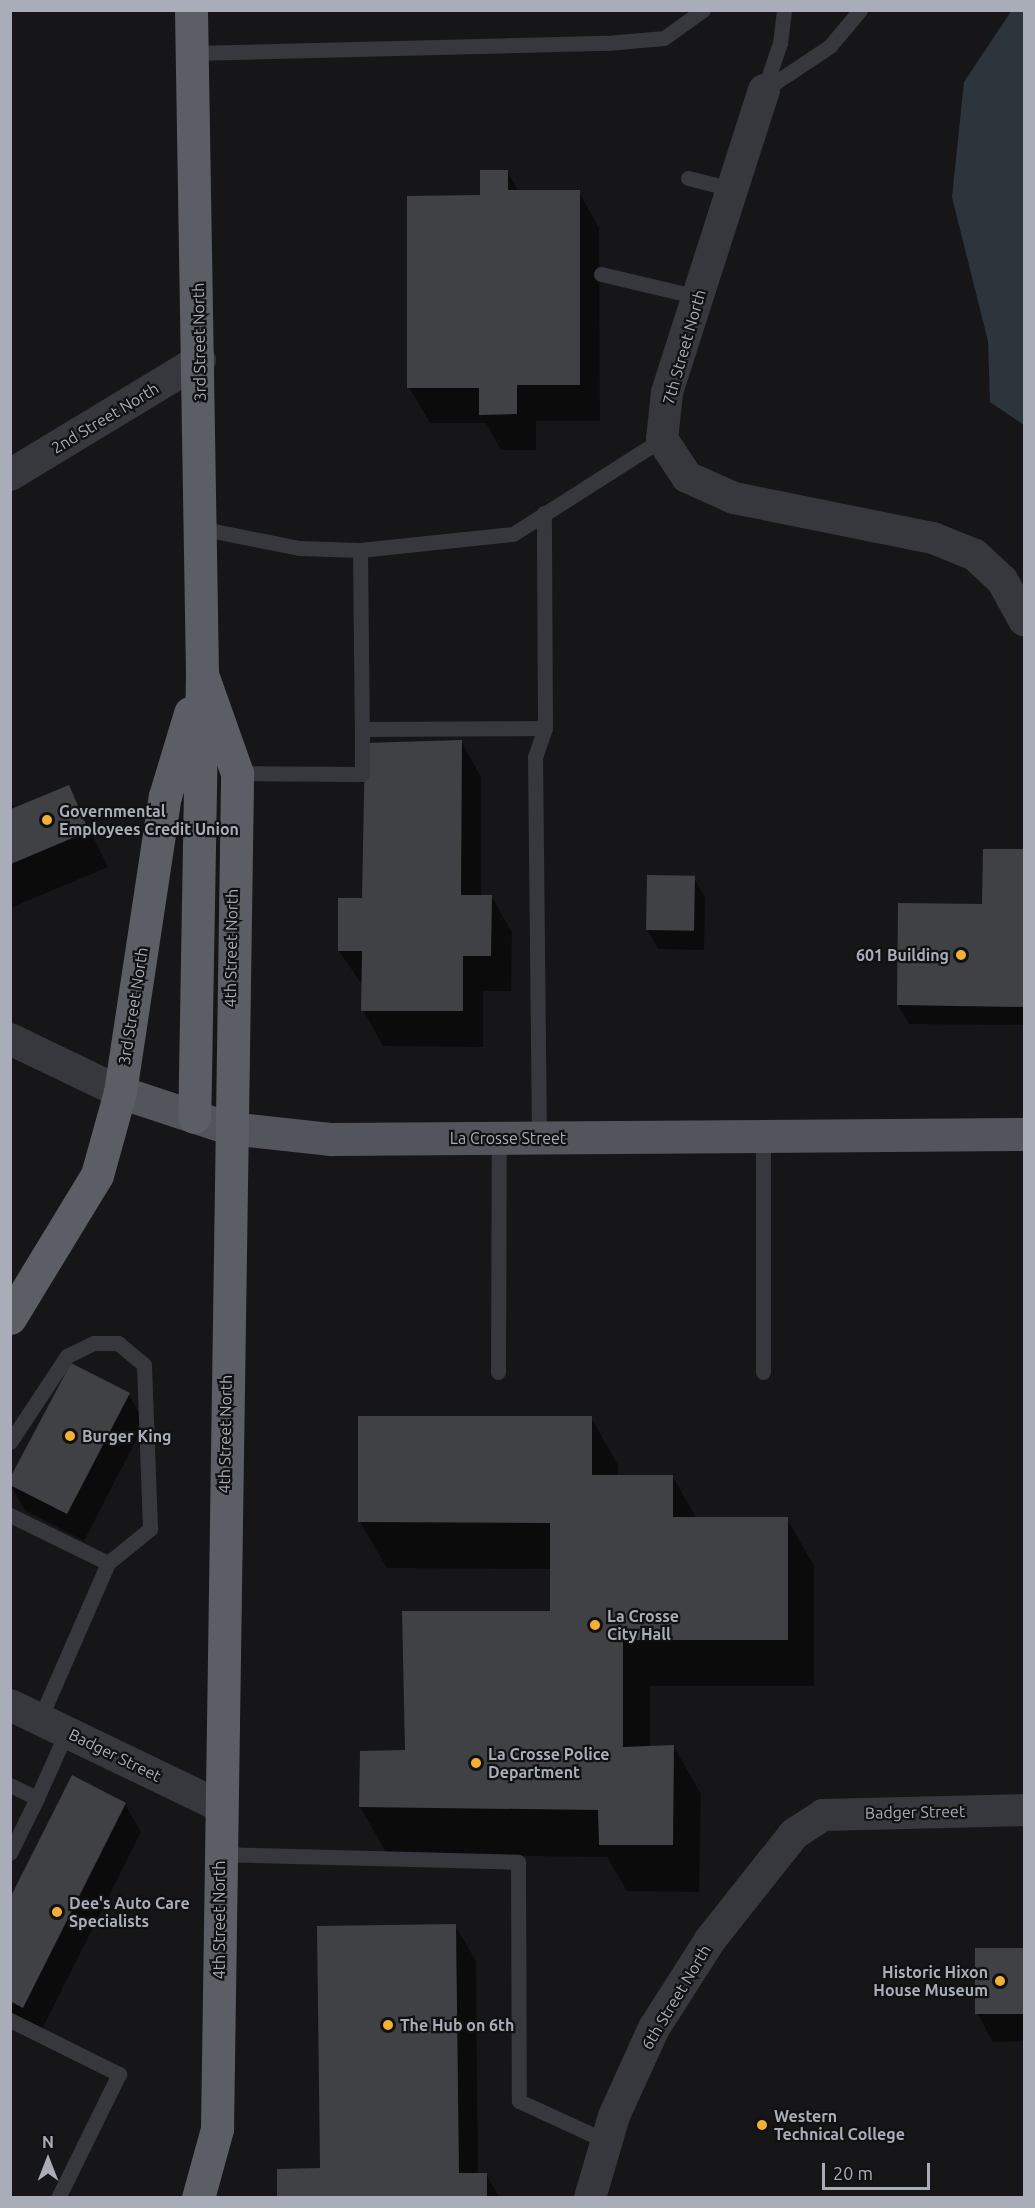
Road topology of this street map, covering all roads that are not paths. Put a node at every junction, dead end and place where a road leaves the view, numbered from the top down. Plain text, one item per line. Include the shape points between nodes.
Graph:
1 (191, 10) edge
2 (704, 10) edge
3 (784, 10) edge
4 (860, 10) edge
5 (192, 53) junction
6 (764, 90) junction
7 (688, 178) dead end
8 (732, 189) junction
9 (602, 274) dead end
10 (698, 297) junction
11 (200, 360) junction
12 (662, 439) junction
13 (10, 475) edge
14 (544, 513) junction
15 (199, 528) junction
16 (360, 550) junction
17 (1024, 620) edge
18 (202, 674) junction
19 (545, 728) junction
20 (362, 729) junction
21 (237, 773) junction
22 (10, 1039) edge
23 (120, 1092) junction
24 (194, 1117) junction
25 (229, 1128) junction
26 (1024, 1134) edge
27 (763, 1136) junction
28 (499, 1137) junction
29 (539, 1137) junction
30 (10, 1318) edge
31 (498, 1372) dead end
32 (763, 1372) dead end
33 (10, 1442) edge
34 (10, 1515) edge
35 (108, 1563) junction
36 (10, 1705) edge
37 (53, 1725) junction
38 (10, 1785) edge
39 (37, 1798) junction
40 (220, 1806) junction
41 (1024, 1810) edge
42 (808, 1822) joint
43 (10, 1853) edge
44 (219, 1854) junction
45 (10, 2020) edge
46 (606, 2141) junction
47 (58, 2198) edge
48 (198, 2198) edge
49 (590, 2198) edge

1 - 5 highway, 3rd Street North
2 - 5 lane via 664,38 619,42
3 - 6 lane
4 - 6 lane via 830,46
5 - 11 highway, 3rd Street North
6 - 8 street, 7th Street North
7 - 8 lane
8 - 10 street, 7th Street North
9 - 10 lane
10 - 12 street, 7th Street North via 667,393
11 - 13 street, 2nd Street North
11 - 15 highway, 3rd Street North
12 - 14 lane
12 - 17 street via 687,477 734,498 933,538 975,555 1002,580
14 - 16 lane via 513,534
14 - 19 lane
15 - 16 lane via 298,548
15 - 18 highway, 3rd Street North
16 - 20 lane
18 - 21 highway, 4th Street North
18 - 23 highway, 3rd Street North via 165,796
18 - 24 highway, 3rd Street North
19 - 20 lane
19 - 29 lane via 535,757
20 - 21 lane via 362,774
21 - 25 highway, 4th Street North
22 - 23 street, La Crosse Street
23 - 24 main road, La Crosse Street
23 - 30 highway, 3rd Street North via 97,1176
24 - 25 main road, La Crosse Street
25 - 28 main road, La Crosse Street via 331,1139
25 - 40 highway, 4th Street North
26 - 27 main road, La Crosse Street
27 - 29 main road, La Crosse Street
27 - 32 lane
28 - 29 main road, La Crosse Street
28 - 31 lane
33 - 35 lane via 66,1356 94,1343 118,1343 144,1365 150,1529
34 - 35 lane
35 - 37 lane
36 - 37 street, Badger Street
37 - 39 lane
37 - 40 street, Badger Street
38 - 39 lane
39 - 43 lane
40 - 44 highway, 4th Street North
41 - 42 street, Badger Street via 843,1813
42 - 46 street, 6th Street North via 710,1940 681,1984 630,2074
44 - 46 lane via 518,1862 519,2101
44 - 48 highway, 4th Street North via 217,2129
45 - 47 lane via 118,2074
46 - 49 street, 6th Street North

